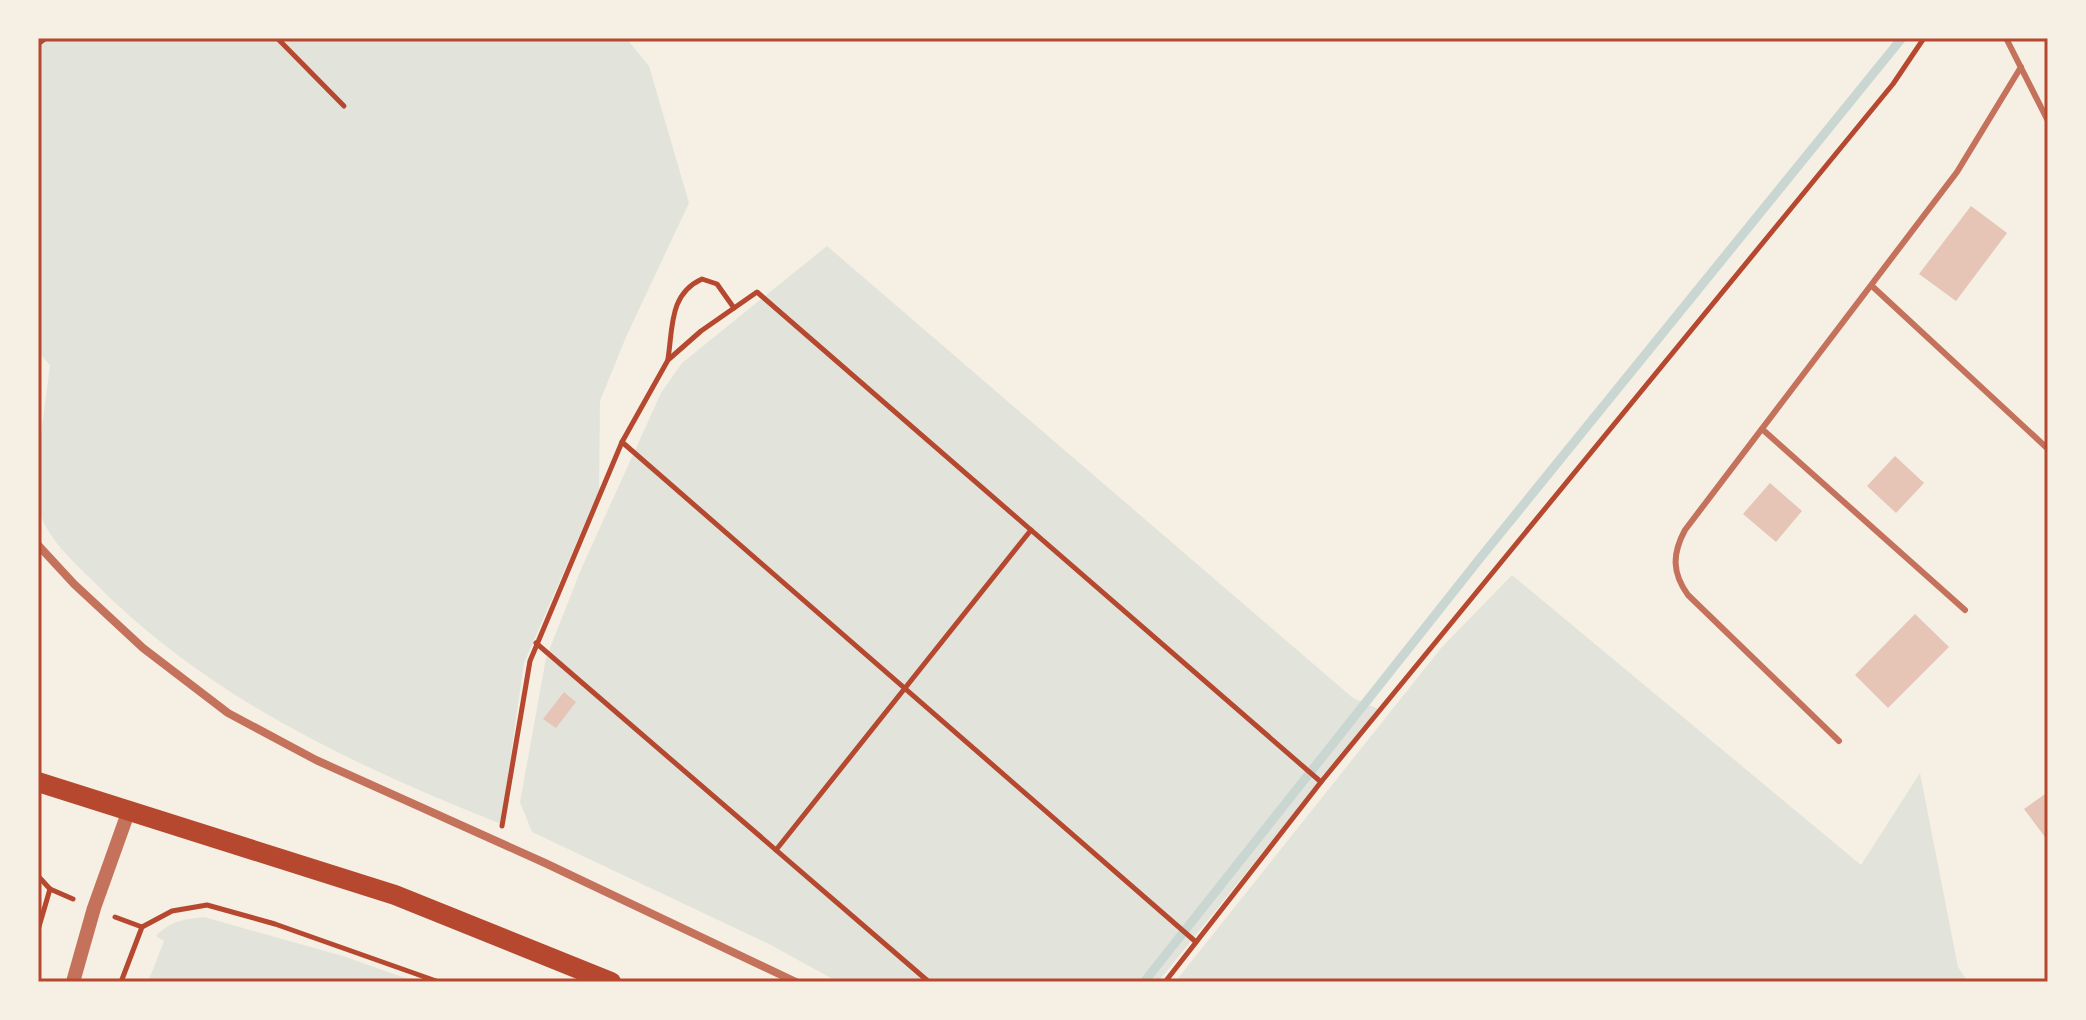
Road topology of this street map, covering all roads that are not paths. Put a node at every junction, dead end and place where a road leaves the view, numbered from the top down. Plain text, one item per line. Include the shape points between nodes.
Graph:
1 (2006, 38) edge
2 (2021, 67) junction
3 (2048, 121) edge
4 (1872, 286) junction
5 (1762, 429) junction
6 (2048, 449) edge
7 (38, 545) edge
8 (1965, 610) dead end
9 (1839, 741) dead end
10 (38, 782) edge
11 (129, 810) junction
12 (73, 982) edge
13 (611, 982) edge
14 (796, 982) edge

1 - 2 lane
2 - 3 lane
2 - 4 lane via 1957,172
4 - 5 lane
4 - 6 lane
5 - 8 lane
5 - 9 lane via 1685,530 1677,546 1677,581
7 - 14 street via 143,648 228,713 316,760
10 - 11 main road
11 - 12 street
11 - 13 main road via 395,895

